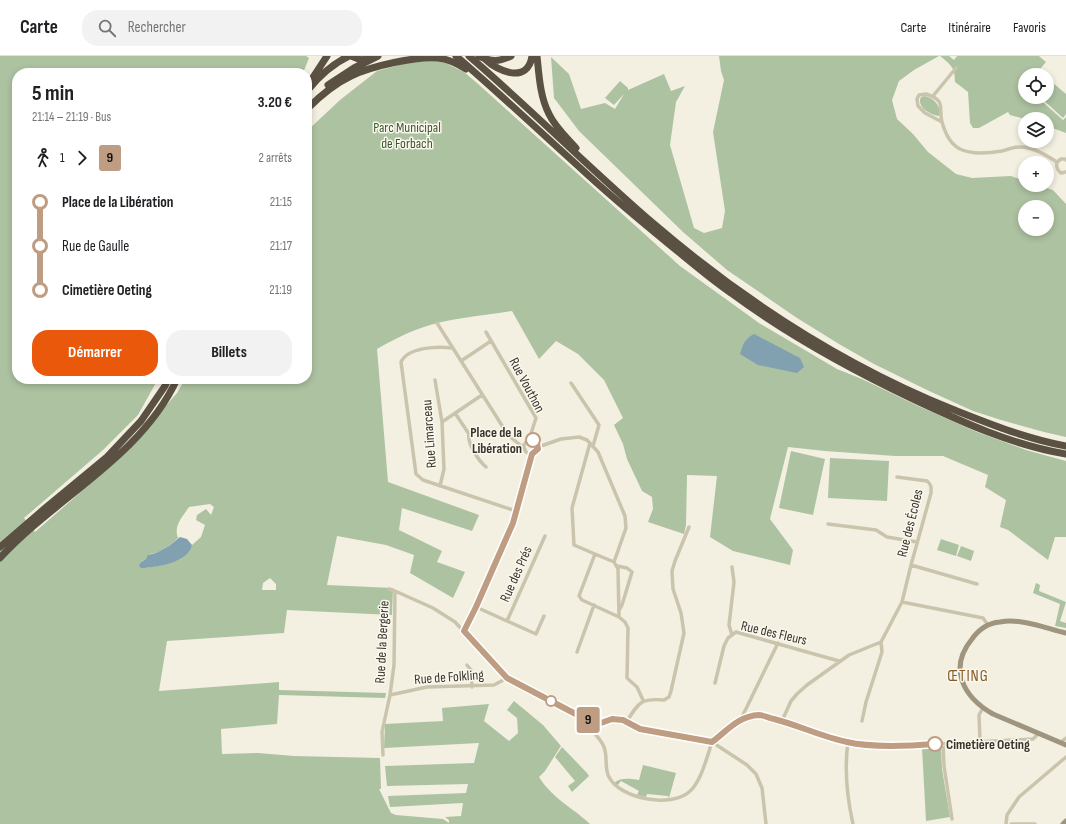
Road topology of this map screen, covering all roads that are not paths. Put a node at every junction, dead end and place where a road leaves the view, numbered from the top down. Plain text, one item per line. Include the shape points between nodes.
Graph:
1 (327, 56) edge
2 (350, 56) edge
3 (377, 56) edge
4 (456, 56) edge
5 (468, 56) edge
6 (511, 56) edge
7 (532, 56) edge
8 (537, 56) edge
9 (482, 58) edge
10 (956, 68) dead end
11 (312, 81) edge
12 (488, 83) junction
13 (312, 84) edge
14 (933, 96) junction
15 (312, 100) edge
16 (312, 104) edge
17 (942, 122) junction
18 (1066, 159) edge
19 (1057, 162) junction
20 (1066, 172) edge
21 (598, 174) junction
22 (437, 323) dead end
23 (486, 332) dead end
24 (491, 341) junction
25 (452, 348) junction
26 (461, 361) junction
27 (435, 380) dead end
28 (571, 383) dead end
29 (166, 384) edge
30 (174, 384) edge
31 (482, 395) junction
32 (455, 413) junction
33 (442, 422) junction
34 (529, 440) junction
35 (591, 444) junction
36 (1066, 446) edge
37 (538, 447) junction
38 (524, 449) junction
39 (532, 454) junction
40 (1066, 455) edge
41 (486, 467) dead end
42 (897, 477) dead end
43 (440, 486) junction
44 (516, 511) junction
45 (828, 524) dead end
46 (689, 527) dead end
47 (545, 536) dead end
48 (917, 542) junction
49 (0, 547) edge
50 (595, 554) junction
51 (0, 558) edge
52 (614, 562) junction
53 (911, 565) junction
54 (617, 566) junction
55 (732, 567) dead end
56 (977, 584) dead end
57 (389, 589) dead end
58 (395, 590) junction
59 (902, 602) junction
60 (594, 605) junction
61 (476, 607) junction
62 (619, 610) junction
63 (544, 616) dead end
64 (619, 616) junction
65 (507, 621) junction
66 (988, 624) junction
67 (464, 631) junction
68 (1066, 633) edge
69 (732, 635) junction
70 (881, 642) junction
71 (778, 643) junction
72 (578, 652) dead end
73 (839, 661) junction
74 (466, 665) dead end
75 (507, 678) junction
76 (714, 683) dead end
77 (472, 687) junction
78 (390, 695) junction
79 (643, 700) junction
80 (983, 708) junction
81 (741, 719) junction
82 (589, 721) junction
83 (627, 721) junction
84 (782, 721) junction
85 (862, 721) dead end
86 (1039, 733) junction
87 (1066, 738) edge
88 (980, 741) junction
89 (712, 742) junction
90 (848, 742) junction
91 (1060, 742) junction
92 (943, 744) junction
93 (1066, 745) edge
94 (382, 755) dead end
95 (1066, 756) edge
96 (952, 819) dead end
97 (1066, 821) edge
98 (766, 824) edge
99 (853, 824) edge
100 (1006, 824) edge
101 (1011, 824) edge
102 (1035, 824) edge
103 (1063, 824) edge

1 - 11 highway
2 - 3 highway via 361,60
2 - 13 highway via 332,66
3 - 15 highway via 335,79
4 - 12 highway
5 - 21 highway
6 - 9 highway via 494,61
7 - 9 highway via 524,70 512,73 501,71
8 - 21 highway via 543,97 549,115
10 - 14 street
12 - 16 highway via 447,59 418,58 375,67 352,75
12 - 40 highway via 621,204 707,276 799,339 866,377 972,426
14 - 17 street via 942,109
14 - 17 street via 919,95 918,106
17 - 19 street via 951,142 963,150 979,153 1021,147 1035,150
18 - 19 street
19 - 20 street via 1058,171
21 - 36 highway via 706,266 757,304 835,352 925,398 1017,434
22 - 25 street
23 - 24 street, Rue Vouthon
24 - 26 street
24 - 34 street, Rue Vouthon via 536,418
25 - 26 street
25 - 43 street via 441,346 411,352 401,362 416,474 423,480
26 - 31 street
27 - 33 street, Rue Limarceau
28 - 35 street via 599,426
29 - 49 highway via 141,421 107,457
30 - 51 highway via 147,426 112,461
31 - 32 street
31 - 38 street via 508,435
32 - 33 street
32 - 41 street via 469,434 468,439 480,461
33 - 43 street, Rue Limarceau via 444,469
34 - 37 street via 535,441
34 - 38 street
35 - 37 street via 579,437 561,439
35 - 50 street via 572,508 572,522 574,545
35 - 52 street via 598,452 625,516 626,528
37 - 39 street
38 - 39 street
39 - 44 street
42 - 48 street, Rue des Écoles via 927,481 931,487
43 - 44 street
44 - 61 street
45 - 48 street via 876,530 888,537
46 - 79 street via 672,571 673,590 681,613 684,633 670,691 664,700
47 - 65 street, Rue des Prés
48 - 53 street, Rue des Écoles
50 - 52 street
50 - 60 street via 579,596
52 - 54 street
53 - 56 street
53 - 59 street, Rue des Écoles
54 - 62 street
54 - 62 street via 632,572
55 - 69 street via 734,582 729,625
57 - 58 street
58 - 67 street via 433,608
58 - 78 street, Rue de la Bergerie via 394,665
59 - 66 street via 982,618
59 - 70 street, Rue des Écoles
60 - 64 street
60 - 72 street
61 - 65 street
61 - 67 street
62 - 64 street
63 - 65 street via 536,634
64 - 79 street via 628,628 627,678 637,687
66 - 68 main road via 1015,621
66 - 80 main road via 967,644 960,664 960,674 968,694
67 - 75 street
69 - 71 street, Rue des Fleurs via 736,632
69 - 76 street, Rue des Fleurs via 724,646
70 - 73 street
70 - 85 street via 882,652
71 - 73 street, Rue des Fleurs
71 - 81 street
73 - 84 street via 797,694
74 - 77 street via 471,670
75 - 77 street, Rue de Folkling via 494,685
75 - 82 street
77 - 78 street, Rue de Folkling via 427,687
78 - 94 street, Rue de la Bergerie via 382,732
79 - 83 street
80 - 86 main road
80 - 88 street via 979,715
81 - 84 street via 759,715
81 - 89 street
82 - 83 street
82 - 89 street via 591,730 605,749 609,778 633,795 649,800 679,798 689,792 697,783
83 - 89 street via 640,729
84 - 90 street
86 - 88 street via 1033,739
86 - 91 main road
87 - 91 street
88 - 92 street
89 - 98 street via 756,774 762,788
90 - 92 street via 918,746
90 - 99 street via 845,762 849,809
91 - 93 main road
92 - 96 street
95 - 100 street via 1019,797 1007,815
97 - 103 main road
101 - 102 street

